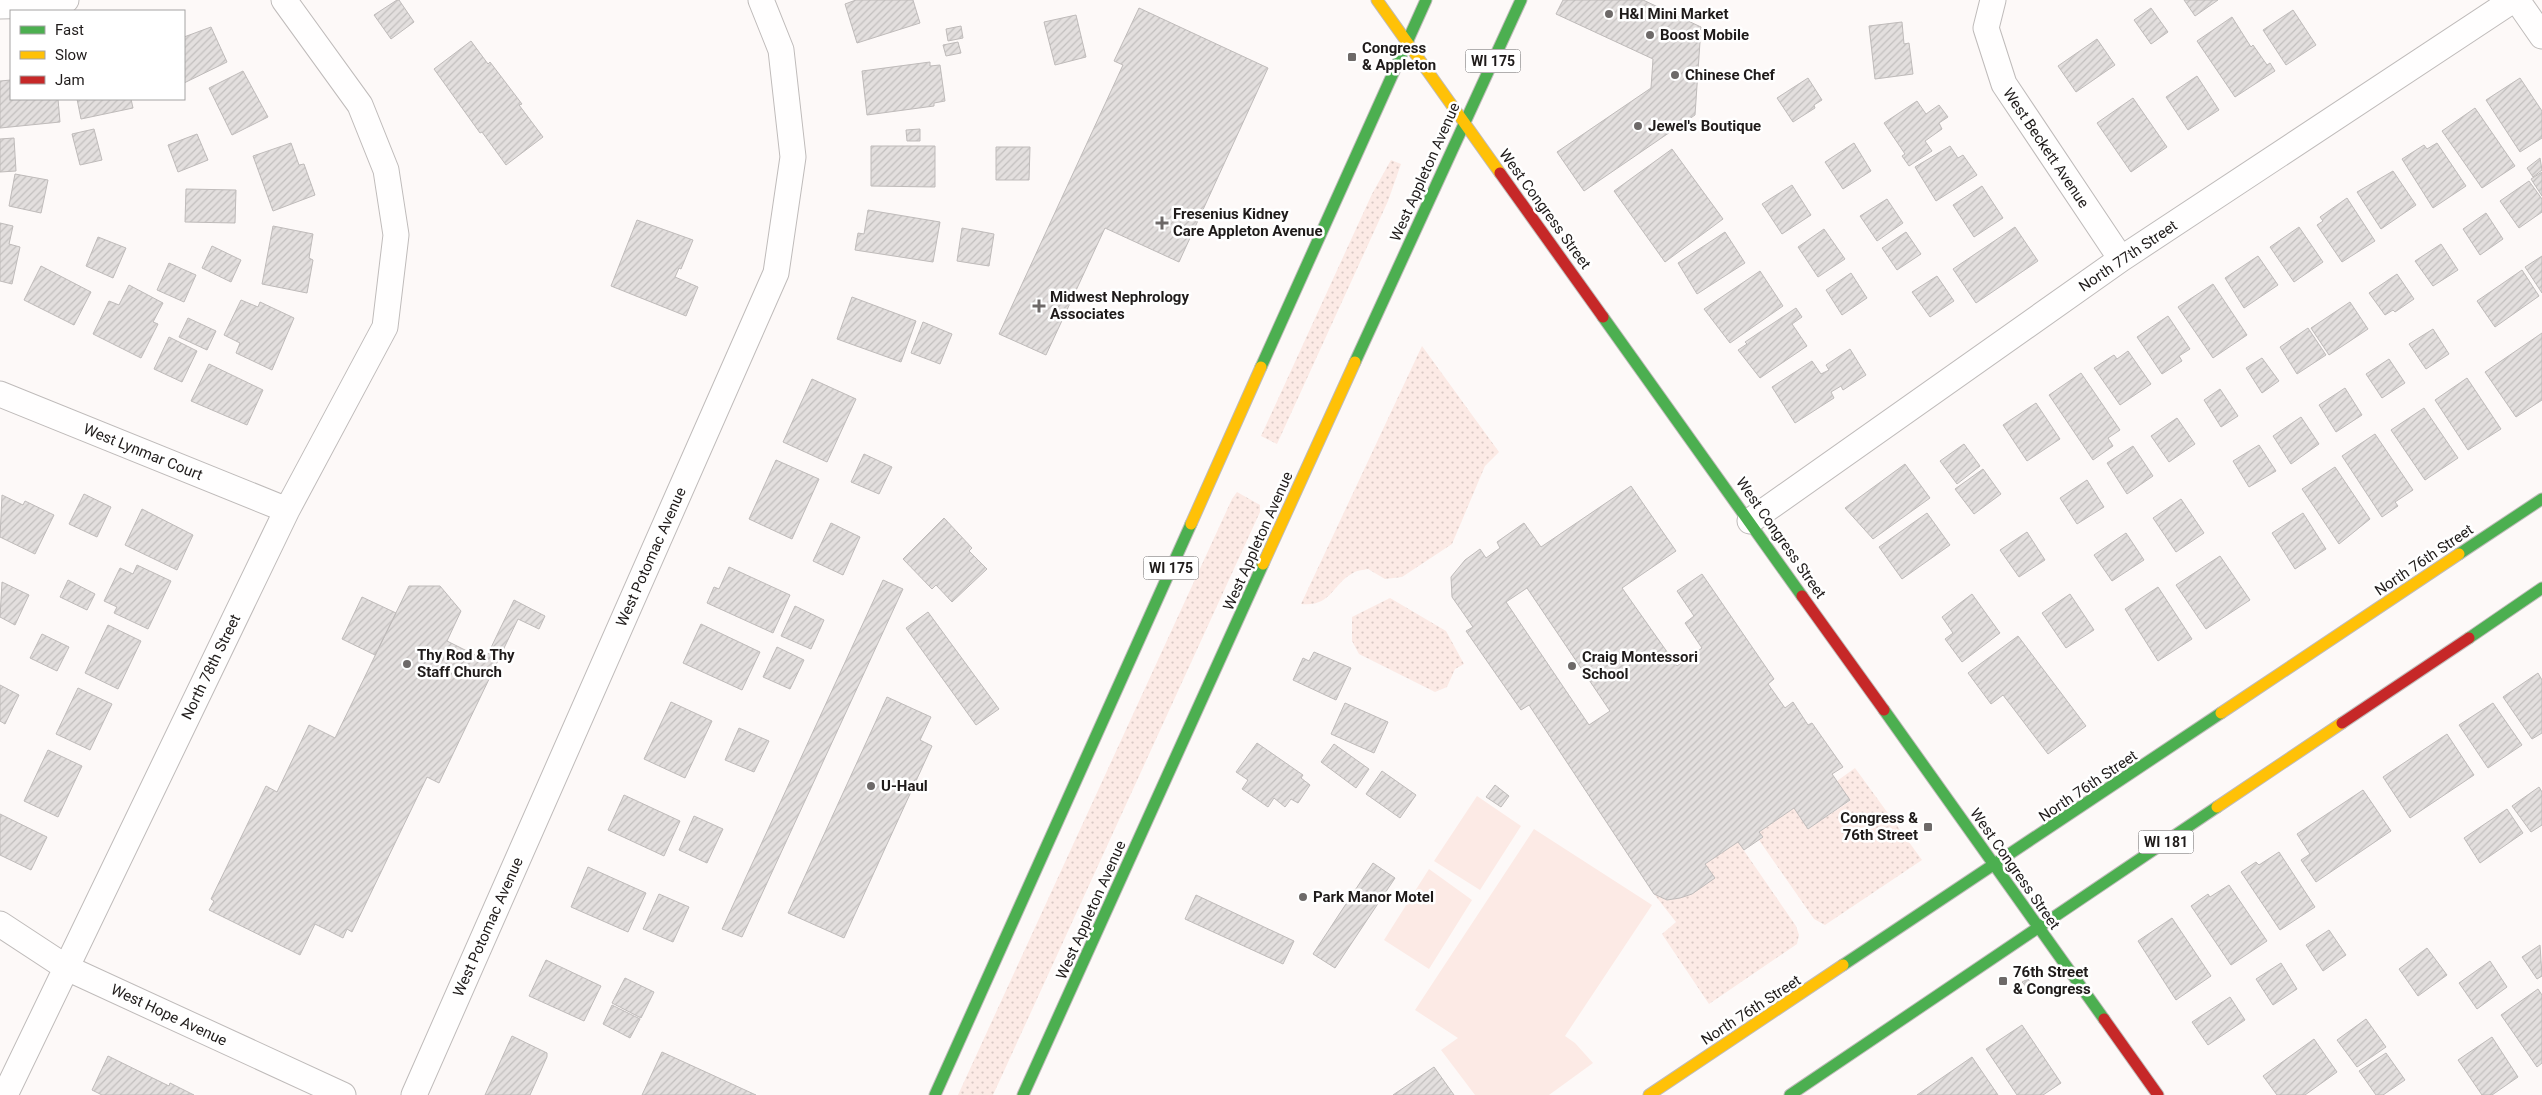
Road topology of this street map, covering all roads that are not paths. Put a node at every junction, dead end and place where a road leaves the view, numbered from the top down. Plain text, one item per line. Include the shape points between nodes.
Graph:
1 (66, 0) edge
2 (284, 0) edge
3 (761, 0) edge
4 (1378, 0) edge
5 (1426, 0) edge
6 (1521, 0) edge
7 (1993, 0) edge
8 (2513, 0) edge
9 (2517, 0) edge
10 (0, 6) edge
11 (2542, 36) edge
12 (1407, 40) junction
13 (1464, 121) junction
14 (2121, 259) junction
15 (0, 394) edge
16 (2542, 499) edge
17 (287, 510) junction
18 (1750, 521) junction
19 (2542, 588) edge
20 (1995, 866) junction
21 (0, 924) edge
22 (2038, 928) junction
23 (67, 968) junction
24 (5, 1095) edge
25 (343, 1095) edge
26 (414, 1095) edge
27 (935, 1095) edge
28 (1023, 1095) edge
29 (1649, 1095) edge
30 (1790, 1095) edge
31 (2158, 1095) edge

1 - 10 street via 43,6
2 - 17 street, North 78th Street via 360,105 386,170 396,235 384,327
3 - 26 street, West Potomac Avenue via 781,50 793,157 776,273
4 - 12 main road, West Congress Street
5 - 12 main road, WI 175
6 - 13 main road, West Appleton Avenue / WI 175
7 - 14 street, West Beckett Avenue via 1986,28 2004,84
8 - 14 street, North 77th Street
9 - 11 street
12 - 13 main road, West Congress Street
12 - 27 main road, WI 175
13 - 18 main road, West Congress Street
13 - 28 main road, West Appleton Avenue / WI 175
14 - 18 street, North 77th Street
15 - 17 street, West Lynmar Court
16 - 20 main road, North 76th Street
17 - 23 street, North 78th Street
18 - 20 main road, West Congress Street
19 - 22 main road, WI 181
20 - 22 main road, West Congress Street
20 - 29 main road, North 76th Street
21 - 23 street, West Hope Avenue
22 - 30 main road, WI 181
22 - 31 main road, West Congress Street
23 - 24 street, North 78th Street
23 - 25 street, West Hope Avenue

